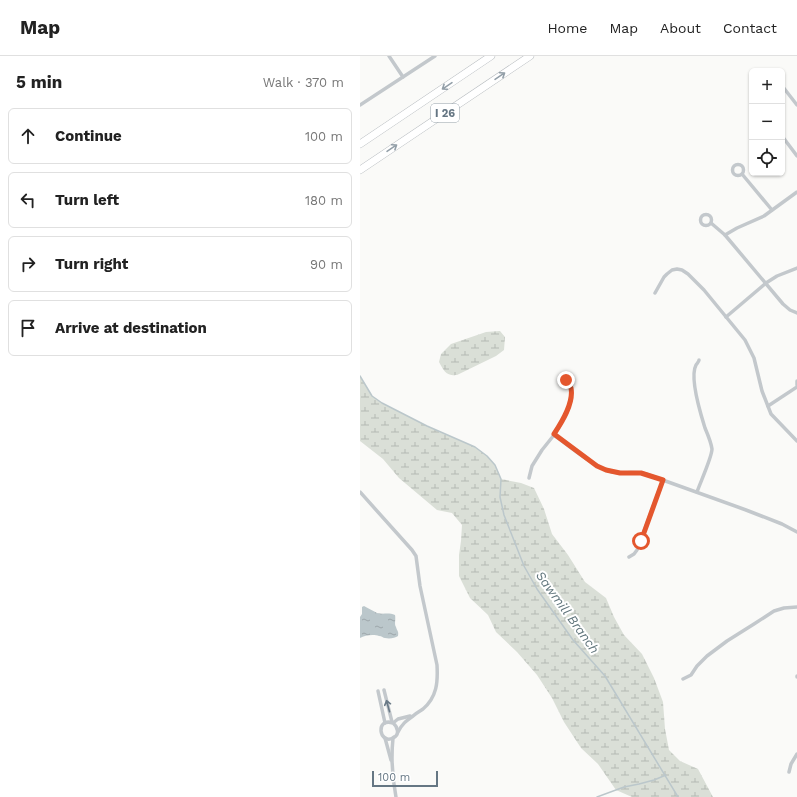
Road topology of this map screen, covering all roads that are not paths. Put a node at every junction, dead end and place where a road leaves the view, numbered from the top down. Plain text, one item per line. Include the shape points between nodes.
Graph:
1 (389, 56) edge
2 (435, 56) edge
3 (491, 56) edge
4 (530, 56) edge
5 (403, 77) junction
6 (785, 90) edge
7 (360, 105) edge
8 (797, 105) edge
9 (785, 140) edge
10 (360, 144) edge
11 (797, 156) edge
12 (360, 170) edge
13 (742, 174) dead end
14 (797, 192) edge
15 (772, 210) junction
16 (711, 223) dead end
17 (725, 235) junction
18 (797, 268) edge
19 (766, 283) junction
20 (655, 293) dead end
21 (797, 313) edge
22 (726, 317) junction
23 (699, 360) dead end
24 (566, 380) dead end
25 (797, 381) edge
26 (797, 386) edge
27 (768, 406) junction
28 (554, 434) junction
29 (797, 441) edge
30 (529, 478) dead end
31 (663, 480) junction
32 (360, 492) edge
33 (697, 492) junction
34 (797, 532) edge
35 (629, 557) dead end
36 (797, 607) edge
37 (683, 679) dead end
38 (384, 690) dead end
39 (378, 691) dead end
40 (415, 714) junction
41 (393, 722) junction
42 (384, 723) junction
43 (398, 732) junction
44 (396, 736) junction
45 (385, 738) junction
46 (797, 754) edge
47 (392, 765) junction
48 (789, 772) dead end
49 (396, 797) edge

1 - 5 street
2 - 5 street
3 -> 10 highway, I 26
12 -> 4 highway, I 26
5 - 7 street
6 - 8 street
9 - 11 street
13 - 15 street
14 - 15 street
15 - 17 street
16 - 17 street
17 - 19 street
18 - 19 street
19 - 21 street via 783,304
19 - 22 street
20 - 22 street via 667,274 672,270 682,270 704,290
22 - 27 street via 745,340 754,358
23 - 33 street via 694,369 694,384 712,449
24 - 28 street via 571,387 570,403
25 - 26 street
26 - 27 street
27 - 29 street via 771,414
28 - 30 street via 532,466
28 - 31 street via 606,470 641,473
31 - 33 street
31 - 35 street via 637,550
32 - 40 street via 416,556 438,676 434,695 424,708
33 - 34 street
36 - 37 street via 774,611 727,641 707,656 691,675
41 -> 38 street
39 - 42 street
40 - 41 street
40 - 43 street via 402,724
41 - 42 street
41 - 43 street
42 - 45 street via 380,731
43 - 44 street
44 - 45 street
44 - 47 street via 393,738
45 - 47 street
46 - 48 street
47 - 49 street

